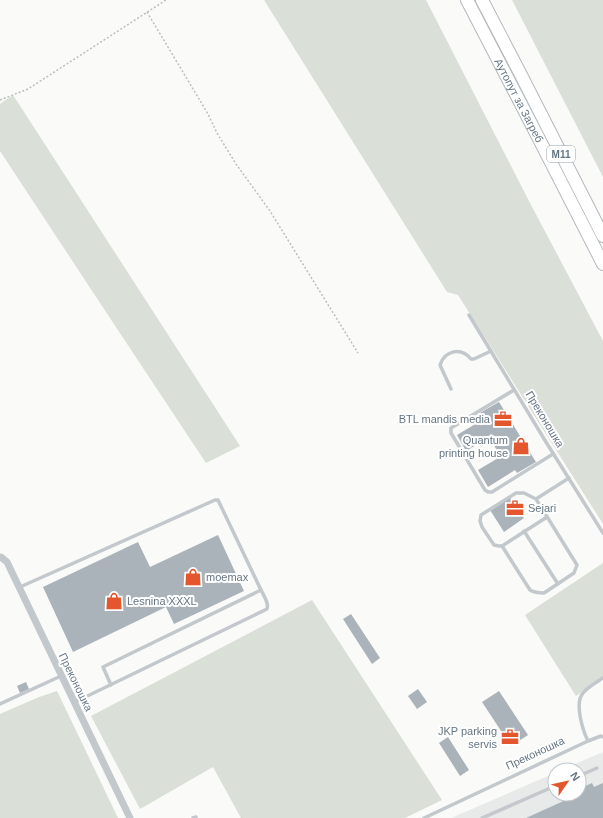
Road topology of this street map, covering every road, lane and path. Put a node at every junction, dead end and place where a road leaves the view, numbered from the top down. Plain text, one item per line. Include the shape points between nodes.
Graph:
1 (166, 0) edge
2 (467, 0) edge
3 (482, 0) edge
4 (147, 12) junction
5 (0, 100) edge
6 (603, 236) edge
7 (603, 264) edge
8 (469, 315) dead end
9 (491, 351) junction
10 (358, 353) dead end
11 (451, 389) dead end
12 (514, 390) junction
13 (553, 454) junction
14 (569, 478) junction
15 (536, 499) junction
16 (547, 517) junction
17 (524, 531) junction
18 (603, 533) edge
19 (502, 546) junction
20 (1, 557) edge
21 (558, 584) junction
22 (19, 588) junction
23 (262, 590) junction
24 (61, 676) junction
25 (603, 678) edge
26 (111, 685) junction
27 (74, 703) junction
28 (0, 704) edge
29 (603, 737) edge
30 (588, 741) junction
31 (597, 768) dead end
32 (587, 772) edge
33 (547, 790) edge
34 (130, 818) edge
35 (424, 818) edge
36 (482, 818) edge

1 - 4 path
2 - 7 highway, Аутопут за Загреб / M11
3 - 6 highway, Аутопут за Загреб / M11
4 - 5 path via 28,89
4 - 10 path via 221,140 270,211
8 - 9 lane, Преконошка
9 - 11 lane via 474,359 454,351 445,356 440,365
9 - 12 lane, Преконошка
12 - 13 lane, Преконошка
12 - 13 lane via 450,431 485,490 492,492
13 - 14 lane, Преконошка
14 - 15 lane
14 - 18 lane, Преконошка
15 - 16 lane
15 - 19 lane via 524,493 516,493 481,515 482,527 494,545
16 - 17 lane
16 - 21 lane via 577,565 574,573
17 - 19 lane
17 - 21 lane
19 - 21 lane via 530,590 544,592
20 - 22 street, Преконошка
22 - 23 lane via 218,500
22 - 24 street, Преконошка
23 - 26 lane via 267,609
23 - 26 lane via 103,667
24 - 27 street, Преконошка
24 - 28 lane
25 - 30 lane via 581,697 581,720
26 - 27 lane
27 - 34 street, Преконошка
29 - 30 lane, Преконошка
30 - 35 lane, Преконошка
31 - 32 lane
33 - 36 lane

